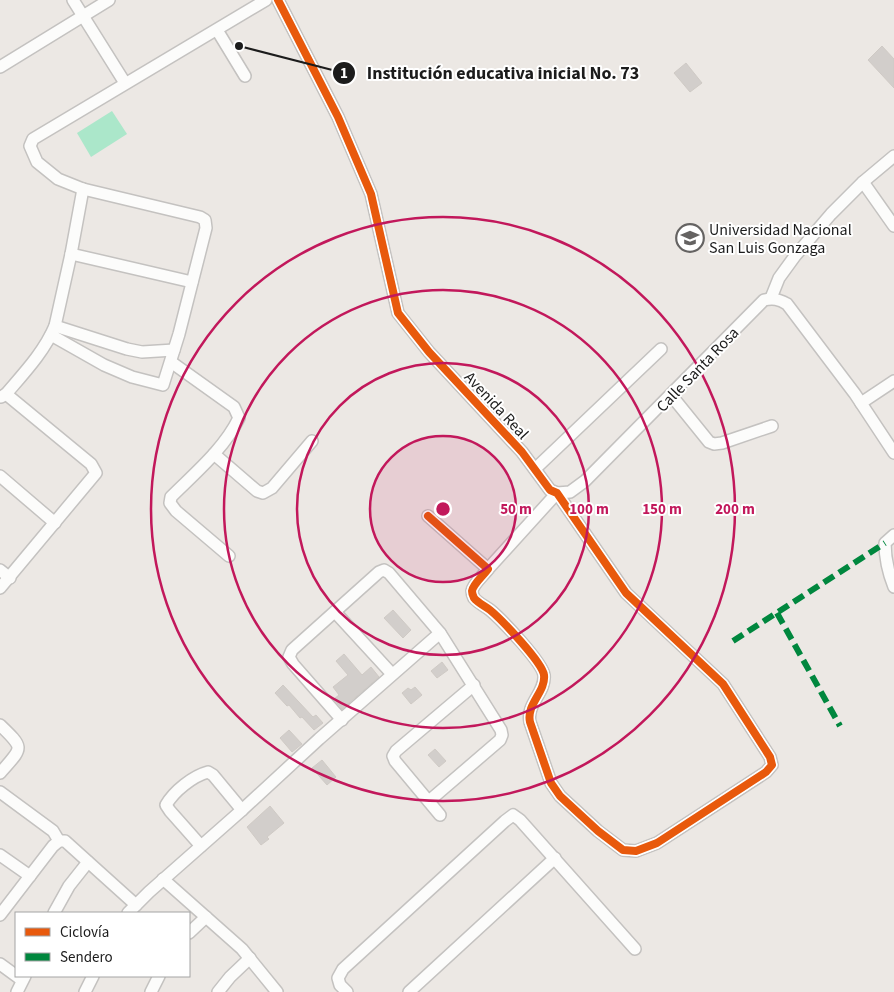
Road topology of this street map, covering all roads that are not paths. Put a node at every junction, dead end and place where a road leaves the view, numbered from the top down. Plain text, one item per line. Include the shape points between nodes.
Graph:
1 (73, 0) edge
2 (109, 0) edge
3 (266, 0) edge
4 (278, 0) edge
5 (83, 16) junction
6 (217, 30) junction
7 (0, 67) edge
8 (245, 76) dead end
9 (126, 83) junction
10 (894, 156) edge
11 (863, 182) junction
12 (82, 189) junction
13 (894, 226) edge
14 (71, 254) junction
15 (192, 282) junction
16 (771, 298) junction
17 (53, 331) junction
18 (661, 349) dead end
19 (174, 350) junction
20 (171, 362) junction
21 (894, 381) edge
22 (671, 395) junction
23 (3, 396) edge
24 (861, 403) junction
25 (772, 426) dead end
26 (312, 441) dead end
27 (894, 453) edge
28 (214, 454) junction
29 (536, 468) junction
30 (0, 476) edge
31 (557, 493) junction
32 (428, 516) dead end
33 (55, 523) junction
34 (894, 535) edge
35 (229, 556) dead end
36 (488, 569) junction
37 (0, 570) edge
38 (10, 578) junction
39 (894, 587) edge
40 (0, 588) edge
41 (335, 612) junction
42 (440, 633) junction
43 (392, 674) junction
44 (474, 685) junction
45 (342, 720) junction
46 (0, 725) edge
47 (0, 772) edge
48 (760, 776) joint
49 (0, 792) edge
50 (430, 801) junction
51 (242, 810) junction
52 (440, 815) dead end
53 (59, 841) junction
54 (201, 846) junction
55 (0, 856) edge
56 (555, 858) junction
57 (88, 862) junction
58 (30, 876) junction
59 (163, 879) junction
60 (132, 909) edge
61 (55, 912) edge
62 (0, 915) edge
63 (206, 917) junction
64 (190, 932) edge
65 (634, 949) dead end
66 (250, 958) junction
67 (0, 964) edge
68 (15, 973) edge
69 (92, 977) edge
70 (158, 977) edge
71 (23, 978) edge
72 (16, 992) edge
73 (85, 992) edge
74 (150, 992) edge
75 (218, 992) edge
76 (277, 992) edge
77 (347, 992) edge
78 (409, 992) edge

1 - 5 street
2 - 5 street
3 - 6 street
4 - 29 street, Avenida Real via 338,117 372,194 398,313 429,352
5 - 7 street
5 - 9 street
6 - 8 street
6 - 9 street
9 - 12 street via 33,139 30,146 37,162 58,179
10 - 11 street, Calle Santa Rosa
11 - 13 street
11 - 16 street, Calle Santa Rosa via 795,256 779,278
12 - 14 street
12 - 15 street via 205,220 206,228
14 - 15 street
14 - 17 street
15 - 19 street
16 - 22 street, Calle Santa Rosa via 764,300
16 - 24 street via 788,304
17 - 19 street via 142,352
17 - 20 street via 104,365 162,385
17 - 23 street via 37,358
18 - 29 street
19 - 20 street
20 - 28 street via 234,407 239,418
21 - 24 street
22 - 25 street via 714,444
22 - 31 street, Calle Santa Rosa via 585,481 570,492
23 - 33 street via 91,464 96,474
24 - 27 street
26 - 28 street via 272,488 263,493
28 - 35 street via 171,497 170,503
29 - 31 street, Avenida Real via 550,490
30 - 33 street
31 - 36 street, Calle Santa Rosa
31 - 48 street, Avenida Real via 626,593 723,684 770,757 772,765
32 - 36 street
33 - 38 street
34 - 39 street via 886,543 886,566
36 - 48 street, Calle Santa Rosa via 473,588 474,599 491,610 544,674 529,716 551,783 560,796 598,831 623,850 636,851 657,843
37 - 38 street
38 - 40 street
41 - 42 street via 384,570
41 - 43 street
41 - 45 street via 292,650 289,657
42 - 43 street
42 - 44 street
43 - 45 street
44 - 50 street via 502,735
44 - 50 street via 393,756
45 - 51 street
46 - 47 street via 19,748
49 - 53 street via 54,831
50 - 52 street
51 - 54 street
51 - 54 street via 208,772 199,774 170,799 166,805
53 - 57 street via 65,841
53 - 58 street
54 - 59 street
55 - 58 street
56 - 65 street
56 - 77 street via 513,815 343,969 338,978 340,986
56 - 78 street
57 - 60 street
57 - 61 street
58 - 62 street
59 - 60 street
59 - 63 street
63 - 64 street
63 - 66 street
66 - 75 street
66 - 76 street
67 - 68 street
69 - 73 street
70 - 74 street
71 - 72 street

